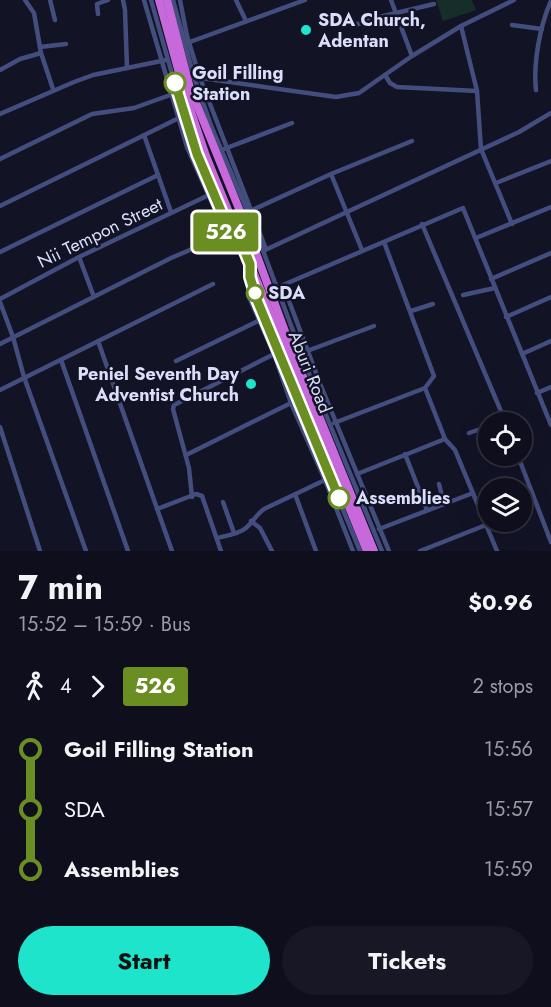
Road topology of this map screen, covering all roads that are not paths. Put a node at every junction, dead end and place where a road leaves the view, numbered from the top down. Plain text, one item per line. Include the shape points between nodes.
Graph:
1 (25, 0) edge
2 (50, 0) edge
3 (108, 0) edge
4 (123, 0) edge
5 (144, 0) edge
6 (151, 0) edge
7 (159, 0) edge
8 (166, 0) edge
9 (173, 0) edge
10 (180, 0) edge
11 (236, 0) edge
12 (305, 0) edge
13 (391, 0) edge
14 (511, 1) edge
15 (551, 1) edge
16 (434, 4) dead end
17 (396, 13) junction
18 (98, 14) dead end
19 (55, 20) dead end
20 (246, 21) junction
21 (512, 25) dead end
22 (352, 26) dead end
23 (460, 26) junction
24 (542, 29) junction
25 (187, 43) junction
26 (66, 44) dead end
27 (40, 46) junction
28 (41, 53) junction
29 (412, 56) junction
30 (166, 60) junction
31 (127, 68) junction
32 (0, 70) edge
33 (385, 75) junction
34 (197, 77) junction
35 (53, 89) junction
36 (536, 90) dead end
37 (477, 91) junction
38 (178, 93) junction
39 (171, 95) junction
40 (0, 114) edge
41 (551, 114) edge
42 (181, 117) junction
43 (292, 123) dead end
44 (212, 128) junction
45 (144, 135) junction
46 (210, 140) junction
47 (412, 141) dead end
48 (224, 149) junction
49 (481, 149) junction
50 (0, 159) edge
51 (551, 161) edge
52 (202, 166) junction
53 (331, 174) junction
54 (158, 175) junction
55 (214, 177) junction
56 (496, 183) junction
57 (211, 194) junction
58 (0, 206) edge
59 (551, 207) edge
60 (171, 212) junction
61 (249, 212) junction
62 (347, 213) junction
63 (422, 224) junction
64 (512, 224) junction
65 (241, 228) junction
66 (226, 234) junction
67 (476, 238) junction
68 (384, 242) junction
69 (243, 247) junction
70 (362, 250) junction
71 (0, 252) edge
72 (262, 252) junction
73 (551, 253) edge
74 (79, 257) junction
75 (250, 264) junction
76 (491, 279) junction
77 (213, 284) dead end
78 (283, 285) junction
79 (276, 288) junction
80 (495, 288) junction
81 (254, 289) junction
82 (463, 295) dead end
83 (94, 297) junction
84 (551, 297) edge
85 (0, 301) edge
86 (433, 304) dead end
87 (411, 311) junction
88 (506, 317) junction
89 (264, 318) junction
90 (258, 321) junction
91 (374, 326) dead end
92 (13, 338) junction
93 (98, 341) junction
94 (551, 342) edge
95 (0, 344) edge
96 (293, 344) junction
97 (307, 351) junction
98 (276, 353) junction
99 (522, 354) junction
100 (61, 360) junction
101 (176, 361) dead end
102 (24, 377) junction
103 (551, 387) edge
104 (425, 388) junction
105 (0, 390) edge
106 (537, 393) junction
107 (322, 398) junction
108 (291, 403) junction
109 (499, 412) edge
110 (333, 424) junction
111 (551, 425) edge
112 (0, 427) edge
113 (478, 430) edge
114 (469, 433) dead end
115 (314, 436) junction
116 (307, 439) junction
117 (445, 439) junction
118 (405, 454) junction
119 (186, 455) junction
120 (522, 466) edge
121 (358, 473) junction
122 (351, 476) junction
123 (328, 479) junction
124 (439, 484) dead end
125 (473, 493) junction
126 (295, 494) junction
127 (192, 497) junction
128 (223, 502) dead end
129 (444, 504) junction
130 (478, 505) edge
131 (157, 509) junction
132 (428, 510) junction
133 (251, 521) junction
134 (380, 528) junction
135 (478, 528) edge
136 (374, 531) junction
137 (489, 532) edge
138 (234, 533) junction
139 (217, 538) junction
140 (551, 542) edge
141 (372, 546) edge
142 (40, 551) edge
143 (86, 551) edge
144 (128, 551) edge
145 (172, 551) edge
146 (221, 551) edge
147 (272, 551) edge
148 (316, 551) edge
149 (353, 551) edge
150 (360, 551) edge
151 (382, 551) edge
152 (389, 551) edge
153 (420, 551) edge
154 (497, 551) edge

1 - 27 street via 34,13
2 - 19 street
3 - 18 street via 97,4
4 - 31 street
5 - 30 street
6 - 30 street
7 - 55 highway, Aburi Road via 187,102
8 - 46 highway via 190,88
9 - 25 street
10 - 25 street
11 - 20 street
12 - 20 street
13 - 17 street
14 - 23 street
15 - 24 street
16 - 17 street
17 - 22 street
17 - 29 street
20 - 25 street
21 - 24 street
23 - 29 street
23 - 37 street
24 - 36 street
25 - 34 street
26 - 27 street
27 - 28 street
28 - 32 street
28 - 35 street
29 - 33 street
30 - 31 street
30 - 38 street
30 - 39 street
31 - 35 street
33 - 34 street via 346,97
33 - 37 street via 396,87
34 - 44 street
34 - 48 street
35 - 40 street
37 - 49 street
38 - 39 street
38 - 42 street
39 - 42 street
39 - 50 street via 134,108 92,114
41 - 49 street
42 - 45 street
42 - 52 street
42 - 57 street via 187,147
43 - 48 street
44 - 46 highway
44 - 48 street
45 - 54 street
45 - 58 street
46 - 65 highway
47 - 53 street
48 - 61 street
49 - 56 street
49 - 62 street
51 - 56 street
52 - 55 highway
52 - 57 street
53 - 61 street
53 - 62 street
54 - 60 street
54 - 71 street
55 - 65 highway, Aburi Road
56 - 64 street
57 - 60 street, Nii Tempon Street
57 - 66 street
59 - 64 street
60 - 74 street, Nii Tempon Street
61 - 72 street
62 - 70 street
62 - 72 street
63 - 67 street via 463,208
63 - 68 street
63 - 109 street
64 - 67 street
65 - 66 street
65 - 69 highway, Aburi Road
65 - 72 highway
66 - 69 street
66 - 83 street
67 - 76 street
68 - 70 street
68 - 87 street
69 - 75 highway, Aburi Road
70 - 78 street
72 - 79 street
72 - 96 highway
73 - 76 street
74 - 83 street
74 - 85 street, Nii Tempon Street
75 - 81 street
75 - 141 highway, Aburi Road
76 - 80 street
77 - 93 street
78 - 79 street
78 - 97 street
79 - 96 street
80 - 82 street
80 - 88 street
81 - 89 street
81 - 90 street via 249,297
83 - 92 street
84 - 88 street
85 - 92 street
86 - 87 street
87 - 104 street via 434,373
88 - 99 street
89 - 90 street
89 - 98 street
90 - 98 street
90 - 101 street
91 - 97 street
92 - 95 street
92 - 102 street
93 - 100 street
93 - 131 street
94 - 99 street
96 - 107 street
96 - 141 highway
97 - 107 street
98 - 108 street
98 - 115 street
98 - 119 street via 174,405
99 - 106 street
100 - 102 street
100 - 144 street
102 - 105 street
102 - 143 street
103 - 106 street
104 - 110 street
104 - 117 street
106 - 111 street
107 - 110 street
108 - 116 street
108 - 119 street
110 - 121 street
110 - 122 street
112 - 142 street
113 - 114 street
115 - 116 street
115 - 123 street
116 - 123 street
117 - 118 street
117 - 125 street via 455,450
118 - 121 street
118 - 132 street
119 - 127 street
120 - 140 street
121 - 122 street
121 - 134 street
122 - 136 street
123 - 126 street
123 - 149 street
123 - 150 street
124 - 129 street
125 - 129 street
125 - 130 street
126 - 133 street via 264,509
126 - 148 street
127 - 131 street
127 - 139 street via 199,494 204,498
128 - 138 street
129 - 132 street
131 - 145 street
132 - 134 street
133 - 138 street via 248,527
133 - 147 street via 260,528
134 - 136 street
134 - 152 street
135 - 153 street
136 - 141 street
137 - 154 street
138 - 139 street
139 - 146 street
141 - 151 street

